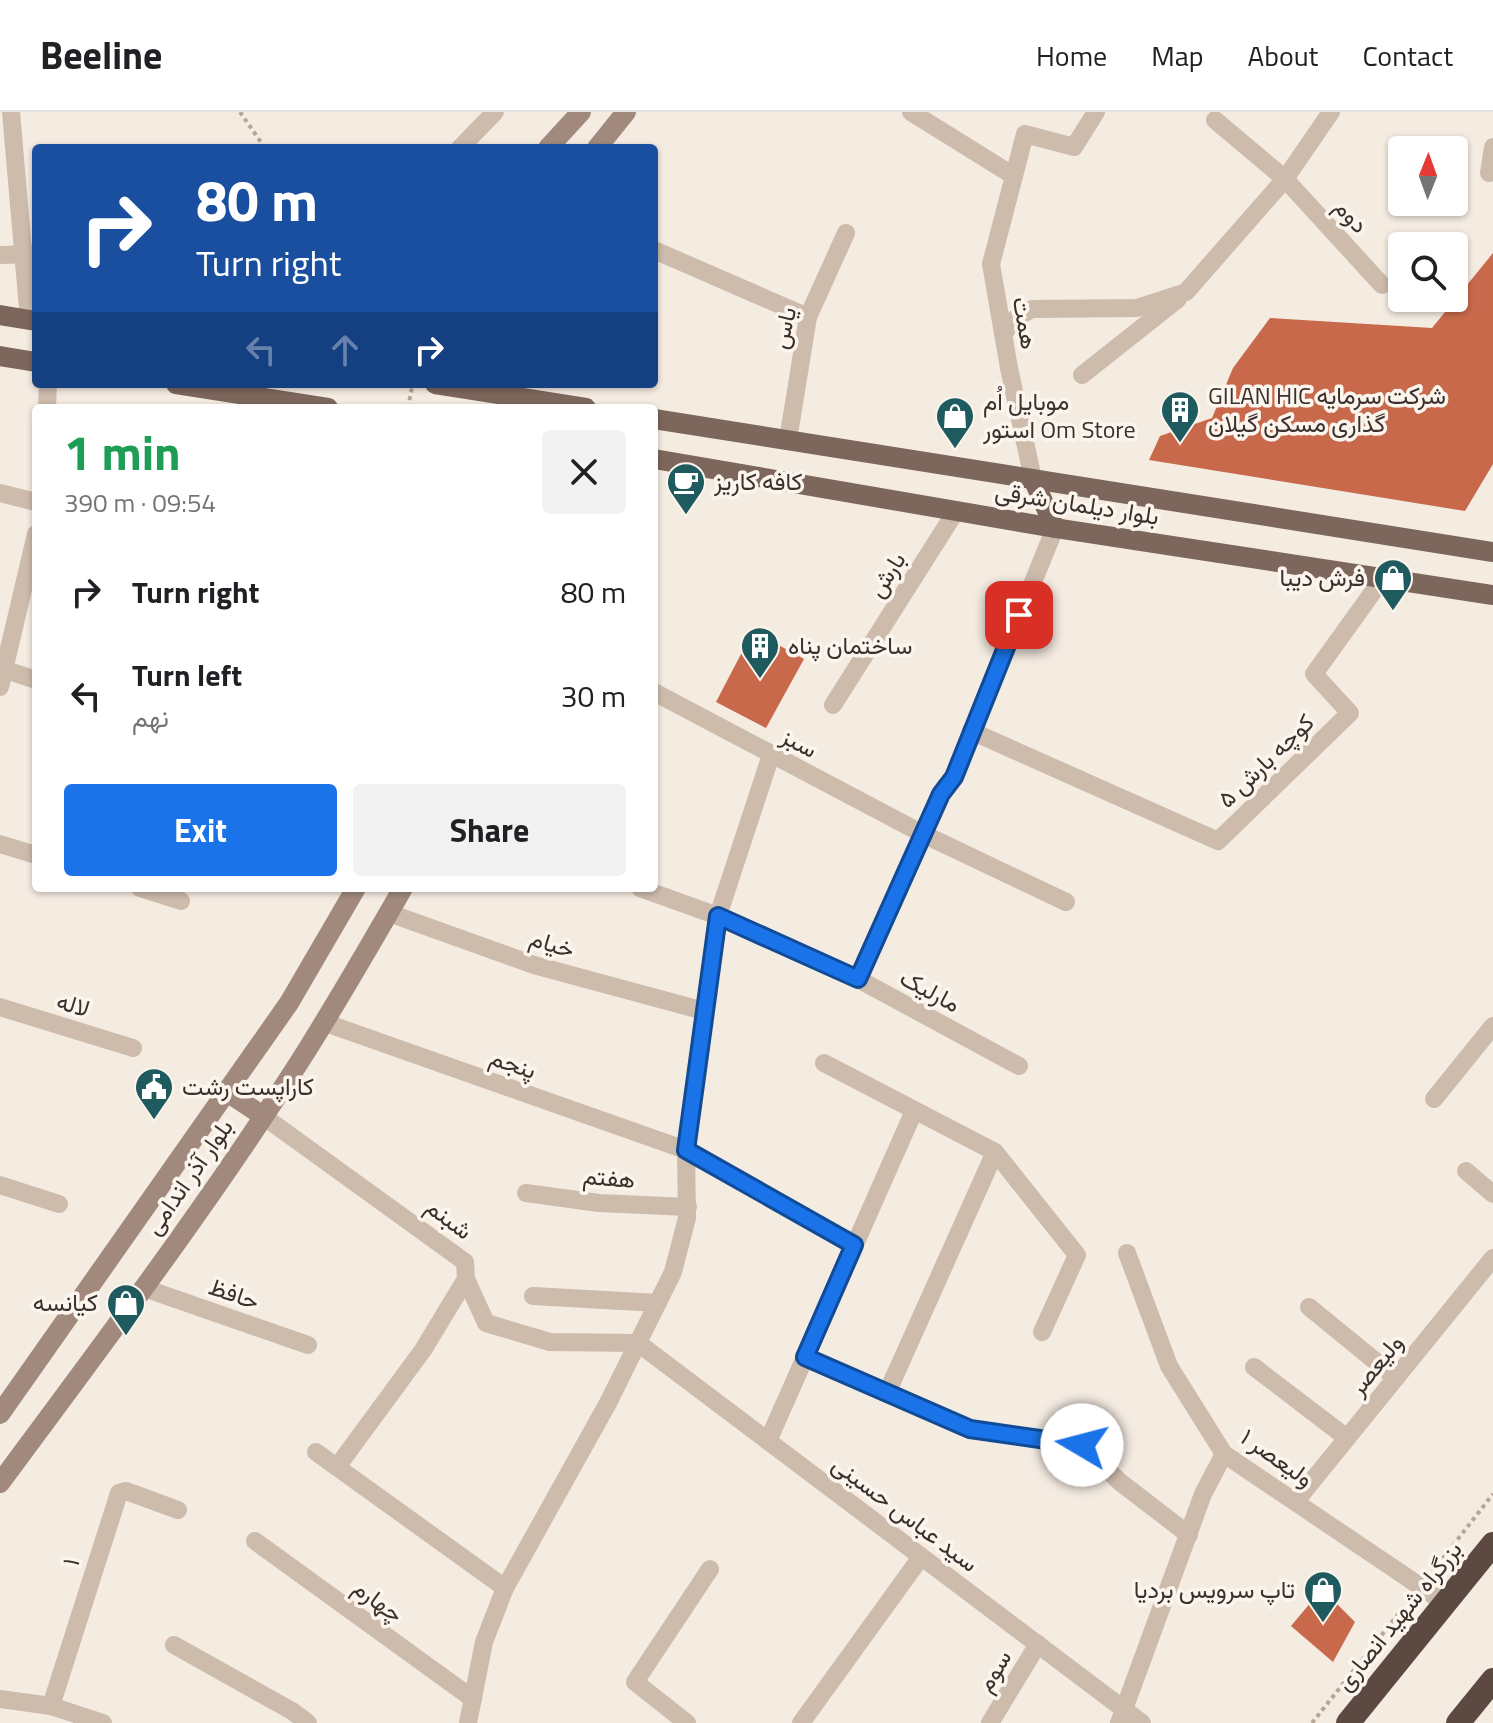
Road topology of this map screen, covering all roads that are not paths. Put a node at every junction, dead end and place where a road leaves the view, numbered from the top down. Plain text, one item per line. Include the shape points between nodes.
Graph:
1 (11, 112) edge
2 (495, 112) edge
3 (581, 112) edge
4 (626, 112) edge
5 (911, 112) edge
6 (1096, 112) edge
7 (1331, 112) edge
8 (1215, 120) dead end
9 (464, 144) edge
10 (552, 144) edge
11 (600, 144) edge
12 (1493, 147) edge
13 (1489, 173) dead end
14 (1014, 176) junction
15 (1285, 179) junction
16 (846, 233) dead end
17 (658, 252) edge
18 (30, 254) edge
19 (0, 255) edge
20 (1382, 285) dead end
21 (1186, 292) junction
22 (0, 315) edge
23 (808, 317) junction
24 (32, 320) edge
25 (1003, 334) junction
26 (0, 356) edge
27 (32, 361) edge
28 (1082, 375) dead end
29 (201, 388) edge
30 (460, 388) edge
31 (303, 404) edge
32 (561, 404) edge
33 (661, 422) edge
34 (788, 440) junction
35 (658, 463) edge
36 (1033, 479) junction
37 (0, 493) edge
38 (32, 501) edge
39 (956, 511) junction
40 (1055, 528) junction
41 (32, 550) edge
42 (1493, 552) edge
43 (1383, 578) junction
44 (1493, 595) edge
45 (1, 675) edge
46 (32, 679) edge
47 (658, 694) edge
48 (833, 705) dead end
49 (971, 731) junction
50 (771, 755) junction
51 (923, 834) junction
52 (0, 844) edge
53 (32, 854) edge
54 (153, 892) edge
55 (354, 892) edge
56 (401, 892) edge
57 (651, 892) edge
58 (181, 901) dead end
59 (1066, 902) dead end
60 (389, 913) junction
61 (718, 916) junction
62 (858, 979) junction
63 (0, 1007) edge
64 (704, 1011) junction
65 (323, 1022) junction
66 (1493, 1026) edge
67 (133, 1048) dead end
68 (824, 1063) dead end
69 (1019, 1066) dead end
70 (227, 1092) junction
71 (1434, 1099) dead end
72 (914, 1111) junction
73 (263, 1116) junction
74 (686, 1150) junction
75 (995, 1152) junction
76 (1466, 1171) dead end
77 (0, 1185) edge
78 (526, 1193) dead end
79 (1493, 1194) edge
80 (59, 1204) dead end
81 (688, 1207) junction
82 (854, 1245) junction
83 (1127, 1253) dead end
84 (1493, 1258) edge
85 (466, 1279) junction
86 (144, 1288) junction
87 (533, 1296) dead end
88 (658, 1303) junction
89 (1309, 1307) dead end
90 (1042, 1332) dead end
91 (638, 1343) junction
92 (308, 1345) dead end
93 (805, 1357) junction
94 (1254, 1367) dead end
95 (1396, 1378) junction
96 (887, 1393) junction
97 (0, 1414) edge
98 (1347, 1438) junction
99 (768, 1441) junction
100 (316, 1452) dead end
101 (1224, 1454) junction
102 (337, 1467) junction
103 (0, 1483) edge
104 (1296, 1501) junction
105 (178, 1510) dead end
106 (1189, 1535) junction
107 (255, 1541) dead end
108 (1493, 1544) edge
109 (921, 1557) junction
110 (710, 1569) dead end
111 (505, 1588) junction
112 (1445, 1603) junction
113 (1038, 1644) junction
114 (174, 1645) dead end
115 (1493, 1680) edge
116 (0, 1699) edge
117 (473, 1699) junction
118 (51, 1706) junction
119 (1122, 1717) edge
120 (103, 1723) edge
121 (308, 1723) edge
122 (468, 1723) edge
123 (687, 1723) edge
124 (801, 1723) edge
125 (990, 1723) edge
126 (1142, 1723) edge
127 (1348, 1723) edge
128 (1458, 1723) edge

1 - 18 street
2 - 9 street
3 - 10 main road
4 - 11 main road
5 - 14 street
6 - 14 street, همت via 1074,147 1025,134
7 - 15 street
8 - 15 street
12 - 13 street
14 - 25 street, همت via 991,264
15 - 20 street, دوم
15 - 21 street
16 - 23 street, یاس
17 - 23 street
18 - 19 street
18 - 24 street
21 - 25 street via 1137,308 1032,309
21 - 28 street
22 - 24 main road
23 - 34 street, یاس
25 - 36 street, همت
26 - 27 main road
29 - 31 main road
30 - 32 main road
33 - 34 main road, بلوار دیلمان شرقی
34 - 36 main road, بلوار دیلمان شرقی
35 - 39 main road, بلوار دیلمان شرقی
36 - 40 main road
36 - 42 main road, بلوار دیلمان شرقی
37 - 38 street
39 - 40 main road, بلوار دیلمان شرقی
39 - 48 street, بارش
40 - 43 main road, بلوار دیلمان شرقی
40 - 49 street
41 - 45 street
43 - 44 main road, بلوار دیلمان شرقی
43 - 49 street, کوچه بارش ۵ via 1314,674 1350,713 1218,841
45 - 46 street
47 - 50 street, سبز
49 - 51 street via 954,777
50 - 51 street, سبز
50 - 61 street
51 - 59 street, سبز
51 - 62 street
52 - 53 street
54 - 58 street
55 - 70 main road, بلوار آذر اندامی via 289,1003
56 - 60 main road, بلوار آذر اندامی
57 - 61 street, مارلیک
60 - 64 street, خیام via 534,965
60 - 65 main road, بلوار آذر اندامی
61 - 62 street, مارلیک
61 - 64 street
62 - 69 street, مارلیک
63 - 67 street, لاله
64 - 74 street
65 - 73 main road, بلوار آذر اندامی
65 - 74 street, پنجم
66 - 71 street
68 - 72 street
70 - 73 main road
70 - 97 main road, بلوار آذر اندامی
72 - 75 street
72 - 82 street
73 - 85 street, شبنم via 454,1252 465,1262
73 - 86 main road, بلوار آذر اندامی
74 - 81 street
74 - 82 street, پنجم
75 - 90 street via 1077,1255
75 - 96 street
76 - 79 street
77 - 80 street
78 - 81 street, هفتم
81 - 88 street via 673,1272
82 - 93 street
83 - 101 street, ولیعصر ۱ via 1169,1366
84 - 95 street, ولیعصر
85 - 91 street, شبنم via 486,1323 550,1342
85 - 102 street via 423,1350
86 - 92 street, حافظ
86 - 103 main road, بلوار آذر اندامی
87 - 88 street
88 - 91 street
89 - 95 street
91 - 99 street, سید عباس حسینی
91 - 111 street
93 - 96 street
93 - 99 street
94 - 98 street
95 - 98 street, ولیعصر
96 - 106 street via 970,1429 1082,1445
98 - 104 street, ولیعصر
99 - 109 street, سید عباس حسینی
100 - 102 street
101 - 104 street, ولیعصر ۱
101 - 106 street
102 - 111 street
104 - 112 street, ولیعصر ۱
105 - 118 street, ۱ via 119,1493
106 - 119 street
107 - 117 street, چهارم
108 - 112 highway, بزرگراه شهید انصاری
109 - 113 street, سید عباس حسینی
109 - 124 street
110 - 123 street via 635,1682
111 - 117 street via 484,1642
112 - 127 highway, بزرگراه شهید انصاری
113 - 119 street, سید عباس حسینی
113 - 125 street, سوم
114 - 121 street
115 - 128 highway
116 - 118 street
117 - 122 street
118 - 120 street
119 - 126 street, سید عباس حسینی

